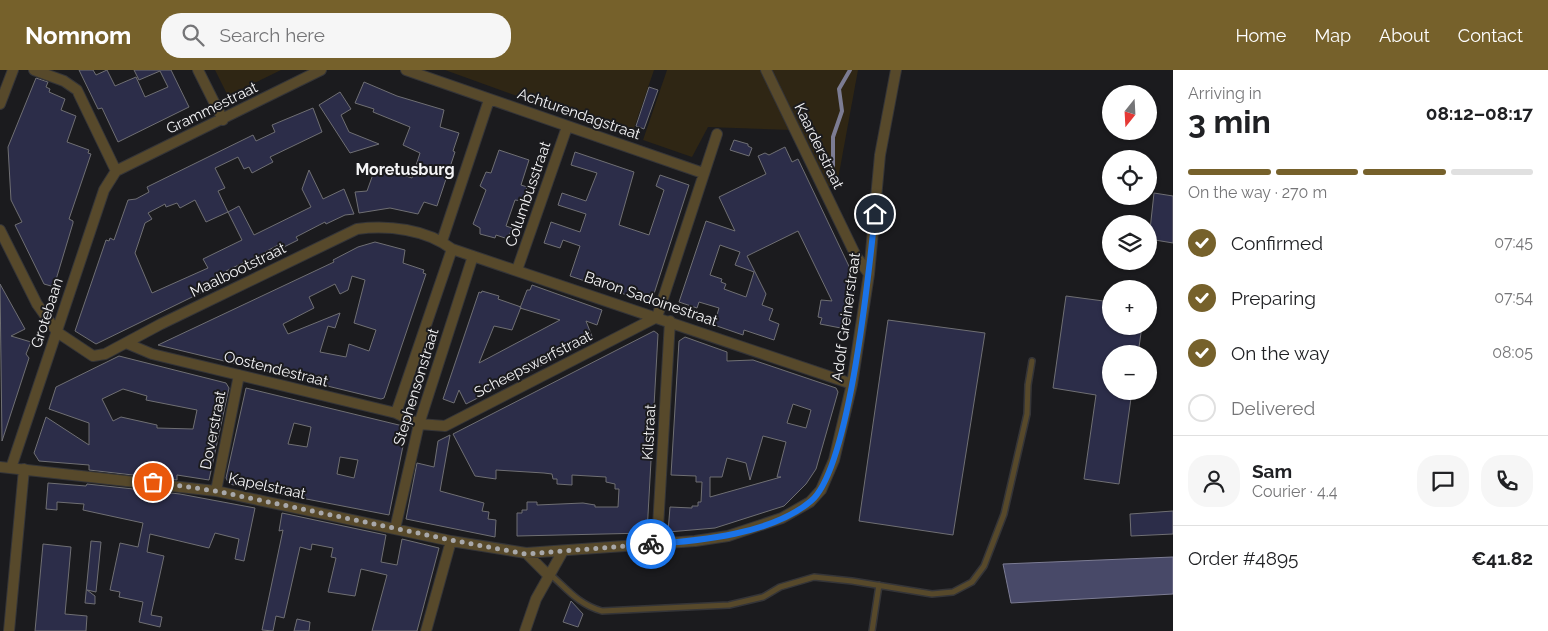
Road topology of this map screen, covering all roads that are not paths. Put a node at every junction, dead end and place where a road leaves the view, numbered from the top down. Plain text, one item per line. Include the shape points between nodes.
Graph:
1 (13, 70) edge
2 (34, 70) edge
3 (198, 70) edge
4 (321, 70) edge
5 (406, 70) edge
6 (766, 70) edge
7 (896, 70) edge
8 (489, 100) junction
9 (0, 104) edge
10 (223, 120) junction
11 (567, 127) junction
12 (717, 134) dead end
13 (116, 171) junction
14 (703, 173) junction
15 (0, 230) edge
16 (442, 242) junction
17 (452, 249) junction
18 (472, 256) junction
19 (517, 270) junction
20 (869, 274) junction
21 (657, 317) junction
22 (670, 321) junction
23 (57, 332) junction
24 (126, 343) junction
25 (1032, 360) dead end
26 (239, 376) junction
27 (852, 384) junction
28 (396, 413) junction
29 (418, 424) junction
30 (0, 467) edge
31 (11, 468) junction
32 (24, 469) junction
33 (828, 476) joint
34 (216, 491) junction
35 (395, 528) junction
36 (451, 540) junction
37 (658, 544) junction
38 (563, 550) junction
39 (526, 554) junction
40 (549, 575) junction
41 (879, 585) junction
42 (9, 631) edge
43 (426, 631) edge
44 (525, 631) edge
45 (872, 631) edge

1 - 9 street
2 - 13 street via 64,81 77,90
3 - 10 street
4 - 10 street, Grammestraat
5 - 8 street, Achturendagstraat
6 - 20 street, Kaarderstraat via 856,256
7 - 20 street, Adolf Greinerstraat via 880,155
8 - 11 street, Achturendagstraat
8 - 16 street
10 - 13 street, Grammestraat
11 - 14 street, Achturendagstraat
11 - 19 street, Columbusstraat
12 - 14 street
13 - 23 street, Grotebaan via 104,190
14 - 21 street
15 - 23 street via 37,304
16 - 17 street, Baron Sadoinestraat
16 - 24 street, Maalbootstraat via 391,226 357,229
17 - 18 street, Baron Sadoinestraat
17 - 28 street, Stephensonstraat
18 - 19 street, Baron Sadoinestraat
18 - 29 street, Stephensonstraat
19 - 21 street, Baron Sadoinestraat
20 - 27 street, Adolf Greinerstraat
21 - 22 street, Baron Sadoinestraat
21 - 29 street, Scheepswerfstraat via 445,426
22 - 27 street, Baron Sadoinestraat
22 - 37 street, Kilstraat
23 - 24 street, Maalbootstraat via 93,356 105,354
23 - 31 street, Grotebaan
24 - 26 street, Oostendestraat via 152,354
25 - 41 lane via 1028,414 1016,469 1000,528 984,566 972,582 953,592 932,594
26 - 28 street, Oostendestraat
26 - 34 street, Doverstraat
27 - 33 street, Adolf Greinerstraat
28 - 29 street, Oostendestraat
29 - 35 street, Stephensonstraat
30 - 31 street, Kapelstraat
31 - 32 street, Kapelstraat
32 - 34 street, Kapelstraat
32 - 42 street
33 - 37 street, Kapelstraat via 810,502 782,518 728,536
34 - 35 street, Kapelstraat
35 - 36 street, Kapelstraat
36 - 39 street, Kapelstraat
36 - 43 street
37 - 38 street, Kapelstraat
38 - 39 street, Kapelstraat
38 - 40 street
39 - 40 street
40 - 41 lane via 578,601 602,611 729,605 763,597 780,587 814,578
40 - 44 street
41 - 45 lane

